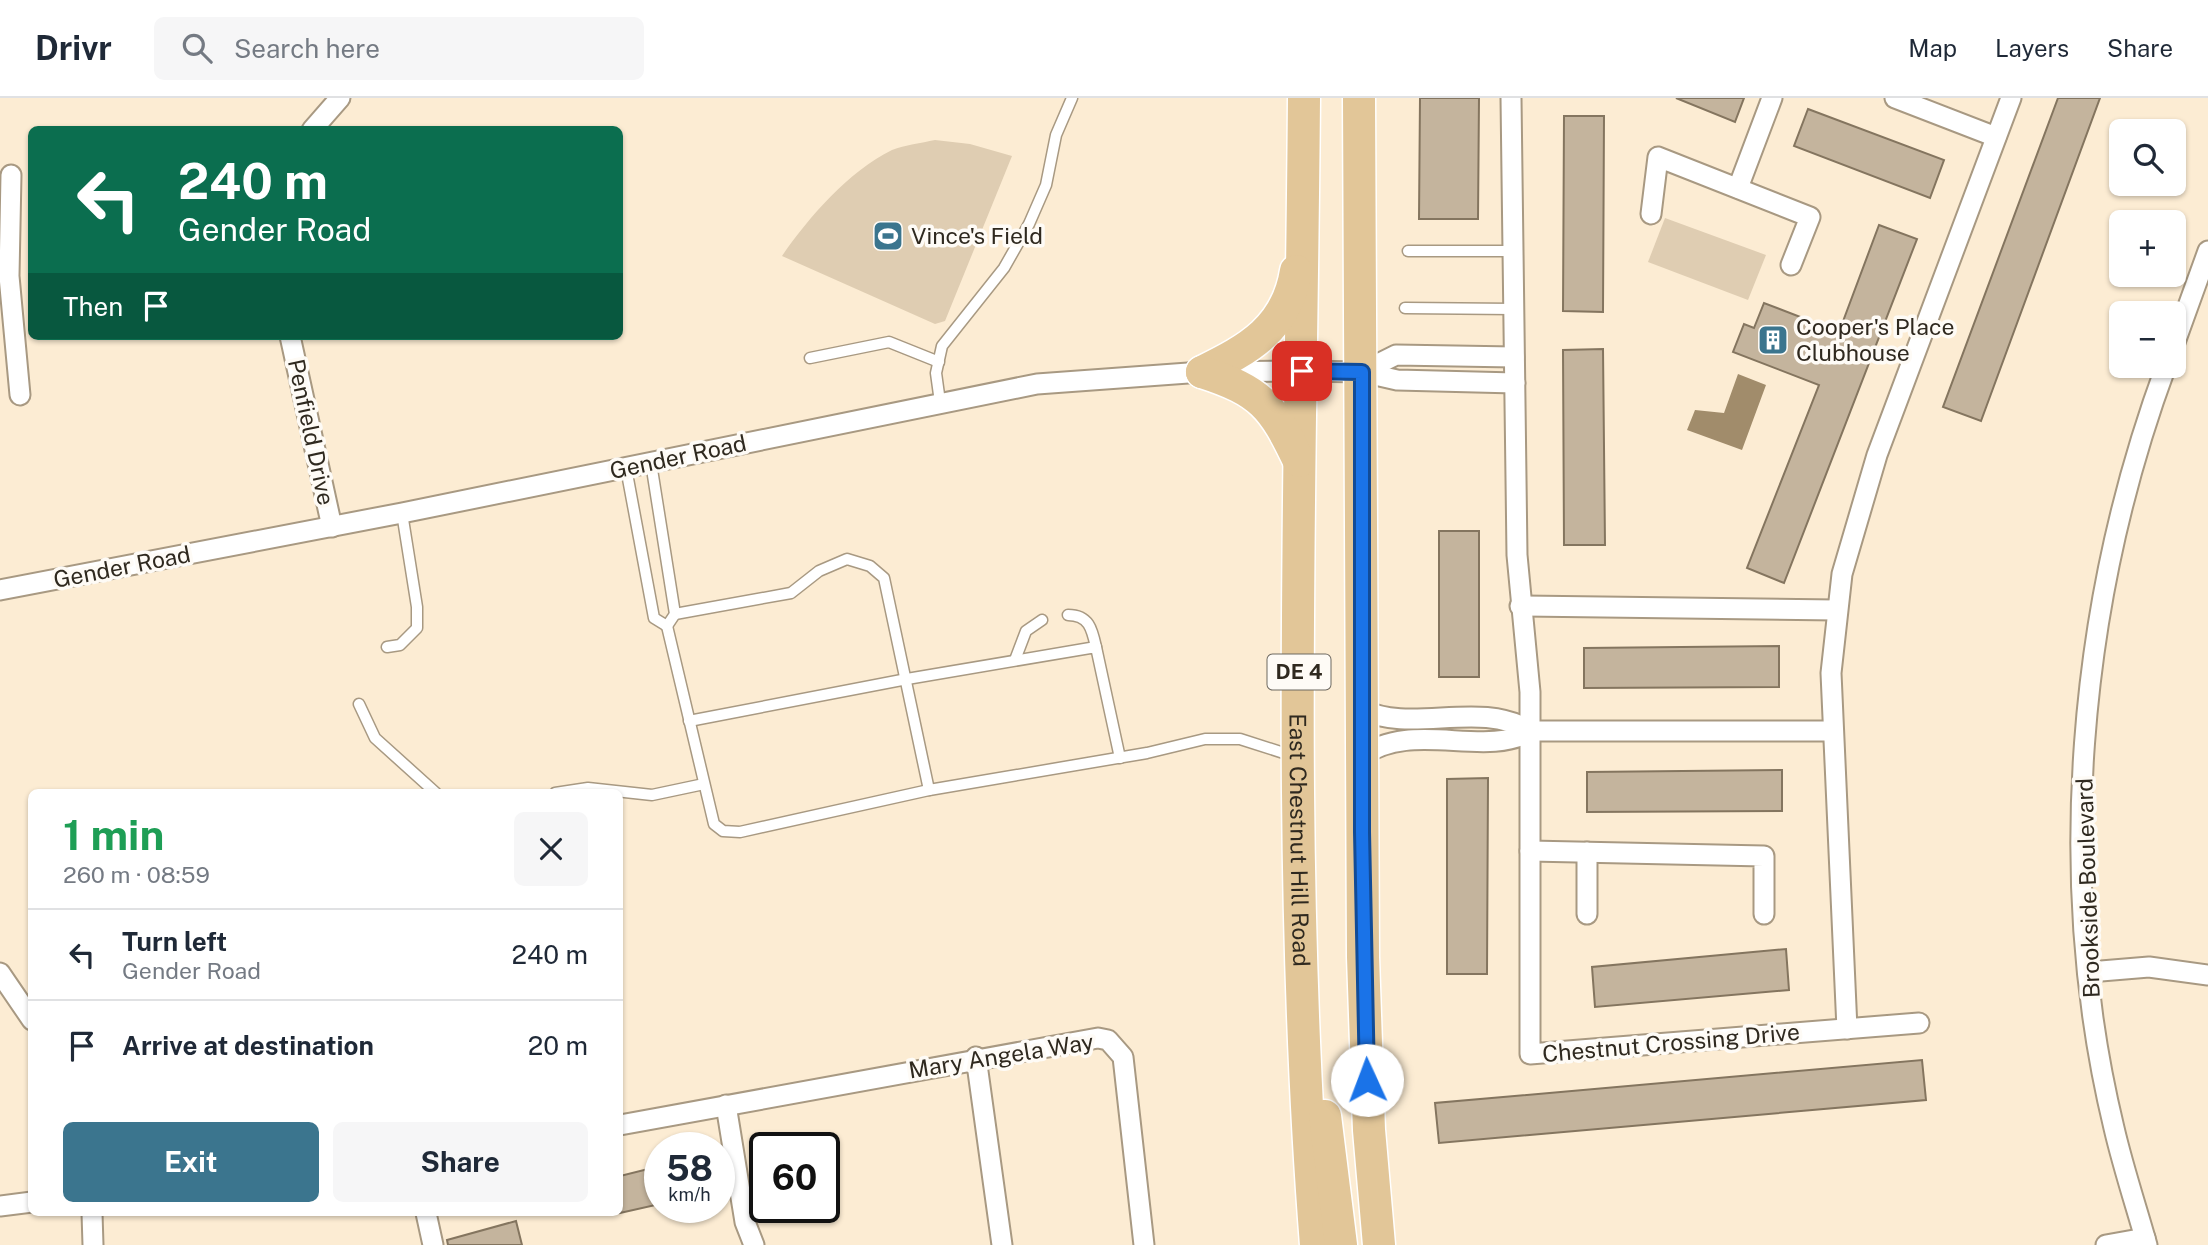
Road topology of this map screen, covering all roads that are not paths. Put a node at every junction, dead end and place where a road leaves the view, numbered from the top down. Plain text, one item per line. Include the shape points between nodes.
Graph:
1 (340, 98) edge
2 (1072, 98) edge
3 (1304, 98) edge
4 (1359, 98) edge
5 (1511, 98) edge
6 (1772, 98) edge
7 (1895, 98) edge
8 (2011, 98) edge
9 (316, 126) edge
10 (1996, 137) junction
11 (6, 175) edge
12 (28, 176) edge
13 (1738, 188) junction
14 (1651, 214) dead end
15 (1304, 224) junction
16 (1408, 250) dead end
17 (1513, 251) junction
18 (2208, 251) edge
19 (1791, 265) dead end
20 (1405, 309) dead end
21 (1514, 309) junction
22 (2186, 312) edge
23 (291, 340) edge
24 (1514, 357) junction
25 (810, 358) dead end
26 (939, 362) junction
27 (1302, 371) junction
28 (1202, 372) junction
29 (1362, 372) junction
30 (2162, 378) edge
31 (1515, 383) junction
32 (20, 395) dead end
33 (940, 402) junction
34 (651, 463) junction
35 (1301, 467) junction
36 (626, 468) junction
37 (402, 513) junction
38 (332, 527) junction
39 (0, 590) edge
40 (1520, 606) junction
41 (1836, 610) junction
42 (675, 614) junction
43 (1068, 615) dead end
44 (1042, 620) dead end
45 (667, 626) junction
46 (387, 647) dead end
47 (1096, 647) junction
48 (1015, 660) junction
49 (907, 679) junction
50 (359, 704) dead end
51 (1361, 709) junction
52 (689, 721) junction
53 (1531, 731) junction
54 (1831, 731) junction
55 (1361, 757) junction
56 (1120, 758) junction
57 (1300, 758) junction
58 (704, 784) junction
59 (432, 789) edge
60 (929, 790) junction
61 (623, 792) edge
62 (1530, 850) junction
63 (1587, 852) junction
64 (1587, 914) dead end
65 (1764, 914) dead end
66 (2089, 972) junction
67 (0, 973) edge
68 (2208, 975) edge
69 (1303, 1001) junction
70 (28, 1014) edge
71 (1919, 1023) dead end
72 (1847, 1029) junction
73 (976, 1057) junction
74 (726, 1105) junction
75 (623, 1124) edge
76 (28, 1202) edge
77 (0, 1206) edge
78 (92, 1216) edge
79 (427, 1216) edge
80 (2146, 1242) edge
81 (1138, 1244) edge
82 (93, 1245) edge
83 (433, 1245) edge
84 (754, 1245) edge
85 (1002, 1245) edge
86 (1316, 1245) edge
87 (1340, 1245) edge
88 (1379, 1245) edge
89 (2106, 1245) edge

1 - 9 street
2 - 26 lane via 1029,224 1004,268 942,346
3 - 15 main road, East Chestnut Hill Road / DE 4
4 - 29 main road, DE 4
5 - 17 street, Chestnut Crossing Drive
6 - 13 street
7 - 10 street
8 - 10 street
10 - 41 street via 1870,476
11 - 12 street
11 - 32 street
13 - 14 street via 1658,157
13 - 19 street via 1810,217
15 - 27 main road, East Chestnut Hill Road / DE 4
15 - 28 main road via 1295,280 1282,310 1247,350
16 - 17 lane
17 - 21 street, Chestnut Crossing Drive
18 - 22 street
20 - 21 lane
21 - 24 street, Chestnut Crossing Drive
23 - 38 street, Penfield Drive
24 - 29 street via 1396,355
24 - 31 street, Chestnut Crossing Drive
25 - 26 lane via 889,342
26 - 33 lane
27 - 28 street, Gender Road
27 - 29 street, Gender Road
27 - 35 main road, East Chestnut Hill Road / DE 4
28 - 33 street, Gender Road via 1085,379
28 - 35 main road via 1233,382 1263,401 1279,419
29 - 31 street via 1396,380
29 - 51 main road, DE 4
30 - 66 street, Brookside Boulevard via 2122,515 2089,692 2082,806
31 - 40 street, Chestnut Crossing Drive
33 - 34 street, Gender Road
34 - 36 street, Gender Road
34 - 42 lane
35 - 57 main road, East Chestnut Hill Road / DE 4
36 - 37 street, Gender Road
36 - 45 lane via 654,618
37 - 38 street, Gender Road
37 - 46 lane via 418,628 400,645
38 - 39 street, Gender Road
40 - 41 street
40 - 53 street, Chestnut Crossing Drive
41 - 54 street
42 - 45 lane
42 - 49 lane via 792,593 818,571 847,559 870,566 884,578
43 - 47 lane via 1091,625
44 - 48 lane via 1026,631
45 - 52 lane
47 - 48 lane
47 - 56 lane
48 - 49 lane
49 - 52 lane
49 - 60 lane
50 - 59 lane via 375,738
51 - 53 street via 1409,718 1499,716
51 - 55 main road, DE 4
52 - 58 lane
53 - 54 street
53 - 55 street via 1501,741 1398,741
53 - 62 street, Chestnut Crossing Drive
54 - 72 street
55 - 88 main road, DE 4 via 1364,1010
56 - 57 lane via 1205,739 1240,739
56 - 60 lane
57 - 69 main road, East Chestnut Hill Road / DE 4
58 - 60 lane via 713,824 723,831 740,832
58 - 61 lane via 652,795
62 - 63 street
62 - 72 street, Chestnut Crossing Drive via 1530,1054
63 - 64 street
63 - 65 street via 1764,856
66 - 68 street via 2148,967
66 - 80 street, Brookside Boulevard via 2114,1128
67 - 70 street
69 - 86 main road, East Chestnut Hill Road / DE 4
69 - 87 main road via 1318,1051
71 - 72 street, Chestnut Crossing Drive
73 - 74 street, Mary Angela Way
73 - 81 street, Mary Angela Way via 1098,1038 1116,1047 1123,1057
73 - 85 street
74 - 75 street, Mary Angela Way
74 - 84 street via 745,1222
76 - 77 street
78 - 82 street
79 - 83 street
80 - 89 street

